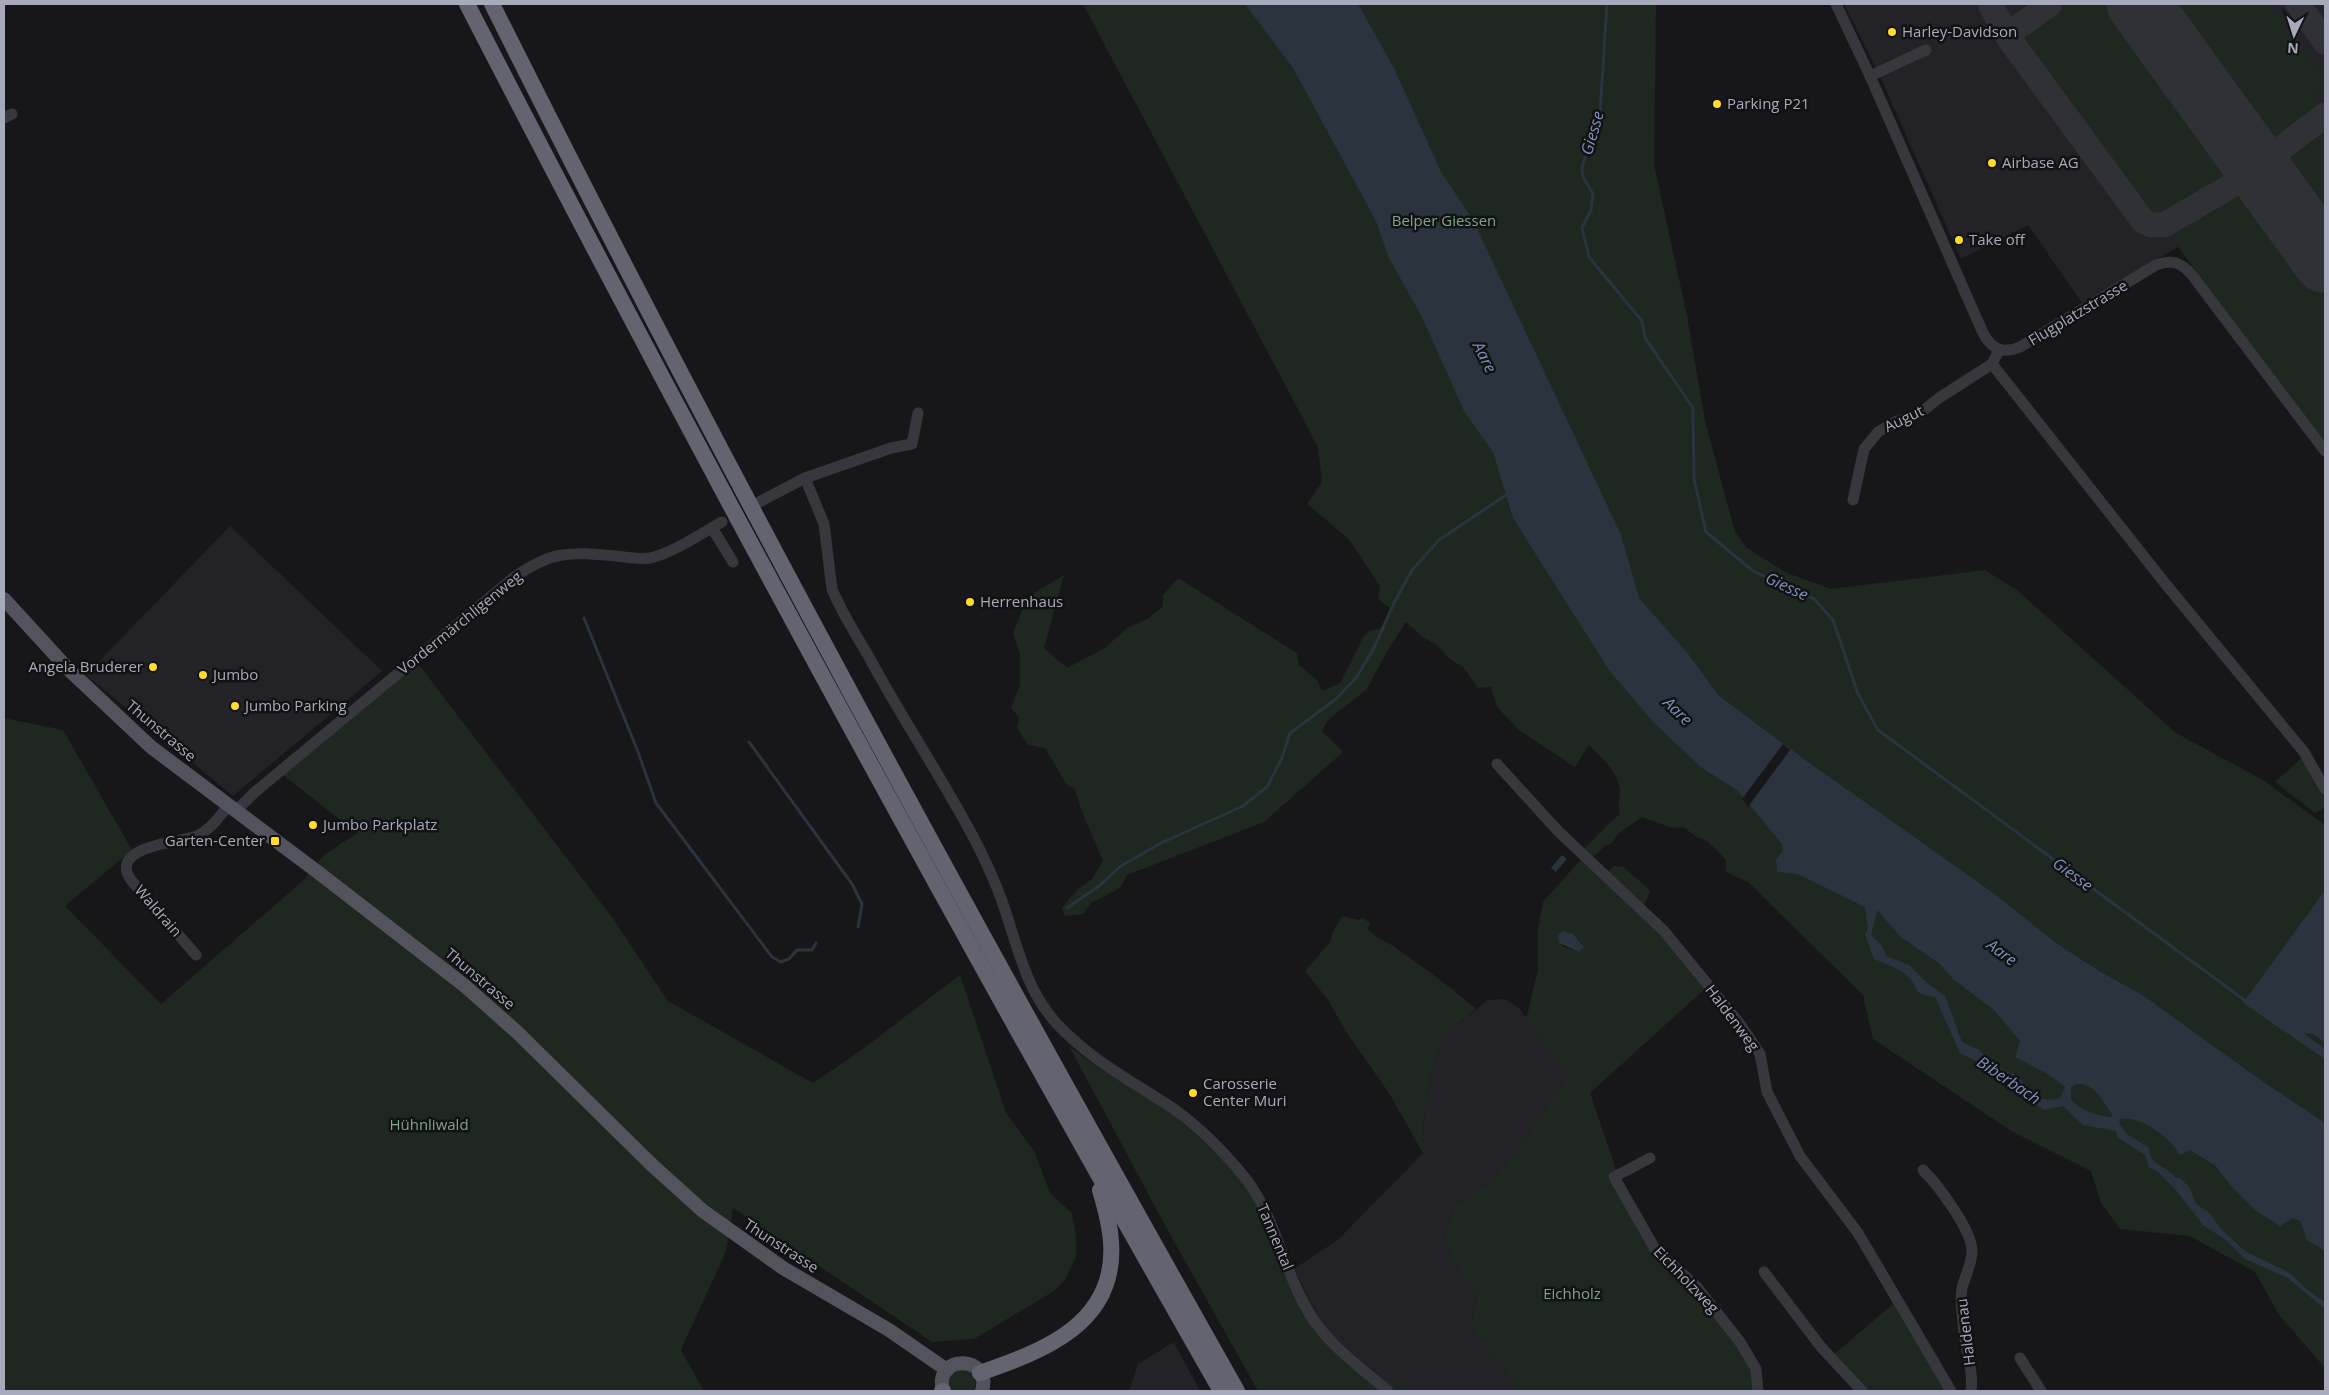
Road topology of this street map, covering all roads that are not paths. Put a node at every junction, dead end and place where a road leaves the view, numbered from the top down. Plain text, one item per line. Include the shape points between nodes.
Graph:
1 (467, 4) edge
2 (492, 4) edge
3 (1836, 4) edge
4 (1926, 50) dead end
5 (1870, 76) junction
6 (1999, 350) junction
7 (1992, 364) junction
8 (918, 413) dead end
9 (2325, 451) edge
10 (805, 478) junction
11 (1853, 500) dead end
12 (760, 502) dead end
13 (733, 562) dead end
14 (4, 599) edge
15 (1497, 764) dead end
16 (2325, 789) edge
17 (232, 809) junction
18 (196, 955) dead end
19 (1650, 1158) dead end
20 (1923, 1170) dead end
21 (1096, 1171) junction
22 (1764, 1272) dead end
23 (2020, 1358) dead end
24 (1222, 1363) junction
25 (946, 1370) junction
26 (982, 1386) edge
27 (942, 1391) edge
28 (1221, 1391) edge
29 (1238, 1391) edge
30 (1246, 1391) edge
31 (1388, 1391) edge
32 (1758, 1391) edge
33 (1862, 1391) edge
34 (1952, 1391) edge
35 (1971, 1391) edge
36 (2041, 1391) edge

1 - 21 highway via 794,627
2 - 24 highway via 766,537 959,893
3 - 5 street
4 - 5 street
5 - 6 street via 1983,333
6 - 7 street
6 - 9 street, Flugplatzstrasse via 2007,351 2027,344 2156,265 2181,264
7 - 11 street, Augut via 1919,414 1878,432 1864,449
7 - 16 street via 2164,582 2304,752
8 - 10 street via 912,444 891,448
10 - 12 street
10 - 31 street, Tannental via 822,516 836,600 976,844 1002,900 1020,964 1034,991 1050,1016 1077,1043 1107,1068 1176,1111 1247,1181 1270,1220 1304,1305 1315,1323 1337,1348
13 - 17 street, Vordermärchligenweg via 717,525 649,558 572,554 556,555 534,564
14 - 17 main road, Thunstrasse via 56,657 151,747
15 - 34 street, Haldenweg via 1558,831 1664,931 1740,1024 1760,1054 1767,1092 1800,1156 1858,1233
17 - 18 street, Waldrain via 200,834 148,847 134,856 127,866 131,880
17 - 25 main road, Thunstrasse via 483,1001 703,1211 777,1264 889,1330
19 - 32 street, Eichholzweg via 1614,1177 1655,1249 1696,1286 1740,1342 1756,1369
20 - 35 street, Haldenau via 1953,1208 1972,1250 1961,1298
21 - 26 highway via 1111,1243 1108,1274 1095,1305 1086,1318 1062,1338
21 - 28 highway
22 - 33 street via 1821,1347
23 - 36 street
24 - 29 highway
24 - 30 highway
25 - 26 main road via 952,1365 971,1364
25 - 27 main road

